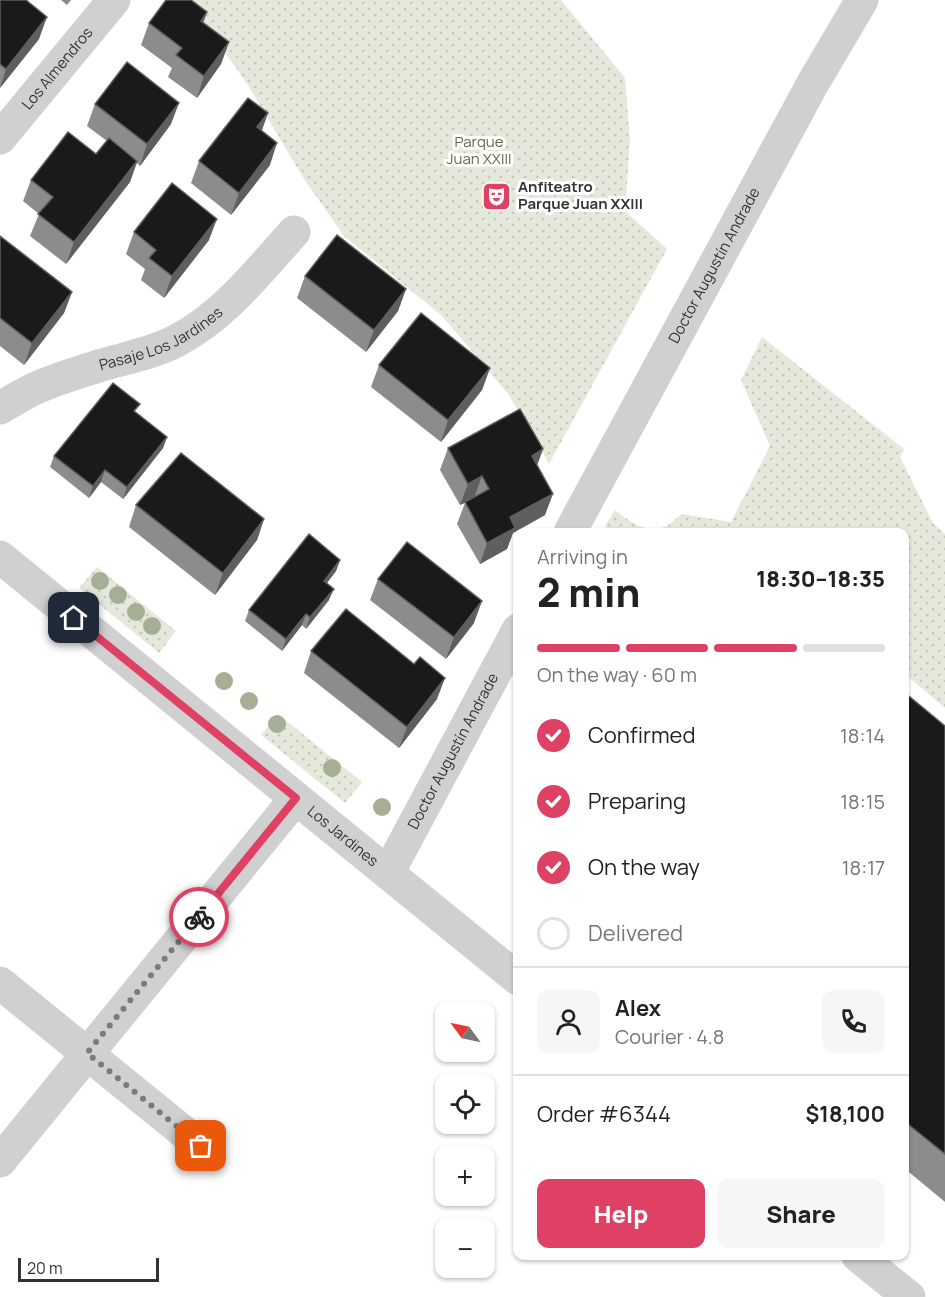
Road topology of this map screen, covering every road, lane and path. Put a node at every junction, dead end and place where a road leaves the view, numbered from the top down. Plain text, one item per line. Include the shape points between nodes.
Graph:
1 (114, 0) edge
2 (862, 0) edge
3 (0, 138) edge
4 (294, 232) dead end
5 (0, 408) edge
6 (572, 528) edge
7 (0, 557) edge
8 (513, 639) edge
9 (296, 798) junction
10 (388, 873) junction
11 (513, 975) edge
12 (0, 983) edge
13 (87, 1053) junction
14 (201, 1146) dead end
15 (0, 1161) edge
16 (863, 1260) edge
17 (909, 1297) edge

1 - 3 street, Los Almendros
2 - 6 street, Doctor Augustín Andrade via 807,93
4 - 5 street, Pasaje Los Jardines via 214,317 176,341 69,375
7 - 9 street, Los Jardines
8 - 10 street, Doctor Augustín Andrade
9 - 10 street, Los Jardines
9 - 13 street
10 - 11 street, Los Jardines
12 - 13 street
13 - 14 street
13 - 15 street
16 - 17 street

